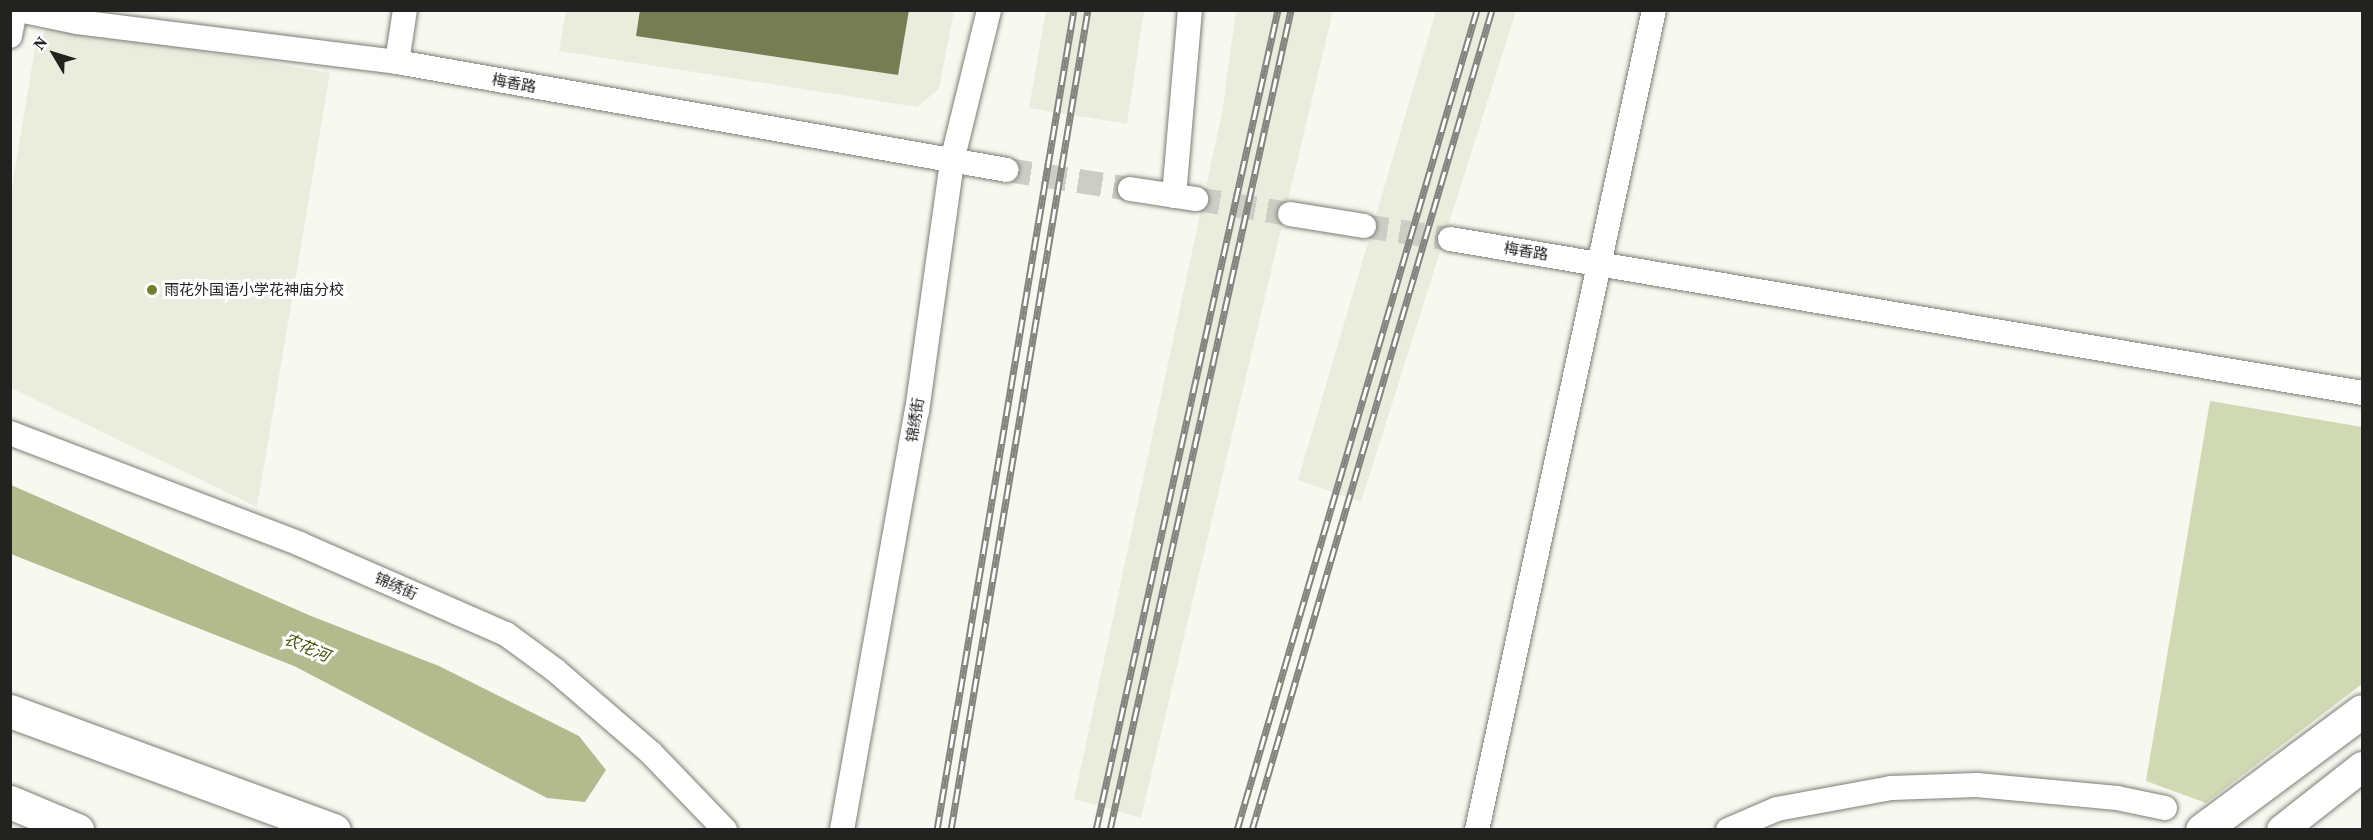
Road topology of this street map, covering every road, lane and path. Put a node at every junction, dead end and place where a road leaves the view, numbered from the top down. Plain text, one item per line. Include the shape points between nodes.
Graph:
1 (17, 10) edge
2 (405, 10) edge
3 (989, 10) edge
4 (1190, 10) edge
5 (1654, 10) edge
6 (10, 36) edge
7 (397, 62) junction
8 (952, 161) junction
9 (1007, 170) tunnel mouth
10 (1130, 189) tunnel mouth
11 (1290, 214) tunnel mouth
12 (1364, 226) tunnel mouth
13 (1450, 239) tunnel mouth
14 (1602, 263) junction
15 (2362, 393) edge
16 (10, 433) edge
17 (10, 711) edge
18 (2362, 711) edge
19 (2362, 767) edge
20 (10, 802) edge
21 (2166, 808) dead end
22 (77, 830) edge
23 (334, 830) edge
24 (725, 830) edge
25 (842, 830) edge
26 (1477, 830) edge
27 (1728, 830) edge
28 (2202, 830) edge
29 (2282, 830) edge

1 - 6 street
1 - 7 street, 梅香路 via 77,22
2 - 7 street
3 - 8 street, 锦绣街
4 - 10 street via 1185,197
5 - 14 street
7 - 8 street, 梅香路
8 - 9 street, 梅香路
8 - 25 street, 锦绣街 via 917,411
11 - 12 street
13 - 14 street, 梅香路
14 - 15 street, 梅香路
14 - 26 street
16 - 24 street, 锦绣街 via 300,544 506,634 555,670 651,753
17 - 23 highway
18 - 28 highway
19 - 29 main road
20 - 22 highway
21 - 27 street via 2117,798 1977,785 1891,788 1778,809

